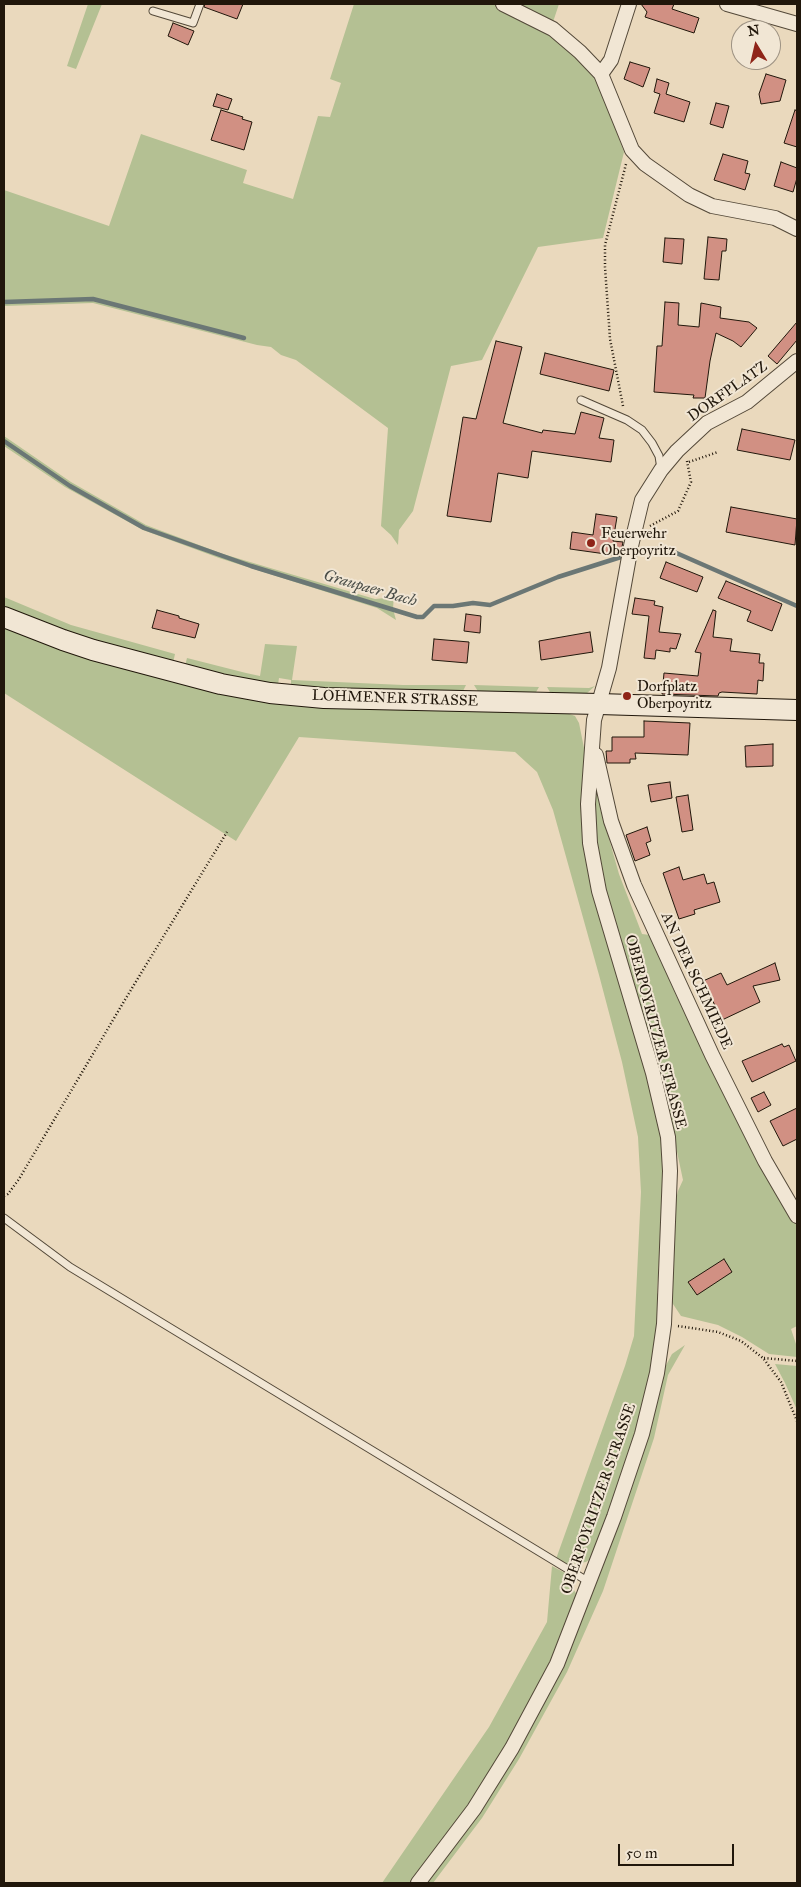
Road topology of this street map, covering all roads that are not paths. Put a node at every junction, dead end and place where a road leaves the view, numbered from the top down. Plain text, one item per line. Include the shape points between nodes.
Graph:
1 (200, 4) edge
2 (503, 4) edge
3 (629, 4) edge
4 (727, 4) edge
5 (152, 11) dead end
6 (797, 24) edge
7 (601, 74) junction
8 (797, 229) edge
9 (797, 361) edge
10 (581, 400) dead end
11 (661, 470) junction
12 (4, 617) edge
13 (599, 704) junction
14 (797, 710) edge
15 (594, 747) junction
16 (797, 1216) edge
17 (4, 1218) edge
18 (589, 1582) junction
19 (418, 1883) edge

1 - 5 lane via 193,23
2 - 7 street via 553,29
3 - 7 street via 611,60
4 - 6 street
7 - 8 street via 632,150 645,164 689,196 712,206 775,218
9 - 11 street, DORFPLATZ via 747,402 707,423
10 - 11 lane via 642,430 652,443
11 - 13 street, DORFPLATZ via 642,500
12 - 13 main road, LOHMENER STRASSE via 93,650 221,684 270,693 324,698
13 - 14 main road, LOHMENER STRASSE
13 - 15 street, OBERPOYRITZER STRASSE via 594,720
15 - 16 street, AN DER SCHMIEDE via 612,820 634,885 712,1055 765,1161
15 - 18 street, OBERPOYRITZER STRASSE via 588,804 592,853 599,891 653,1073 668,1137 670,1171 664,1324 657,1373 642,1434
17 - 18 lane via 70,1267
18 - 19 street, OBERPOYRITZER STRASSE via 557,1664 512,1748 474,1809

